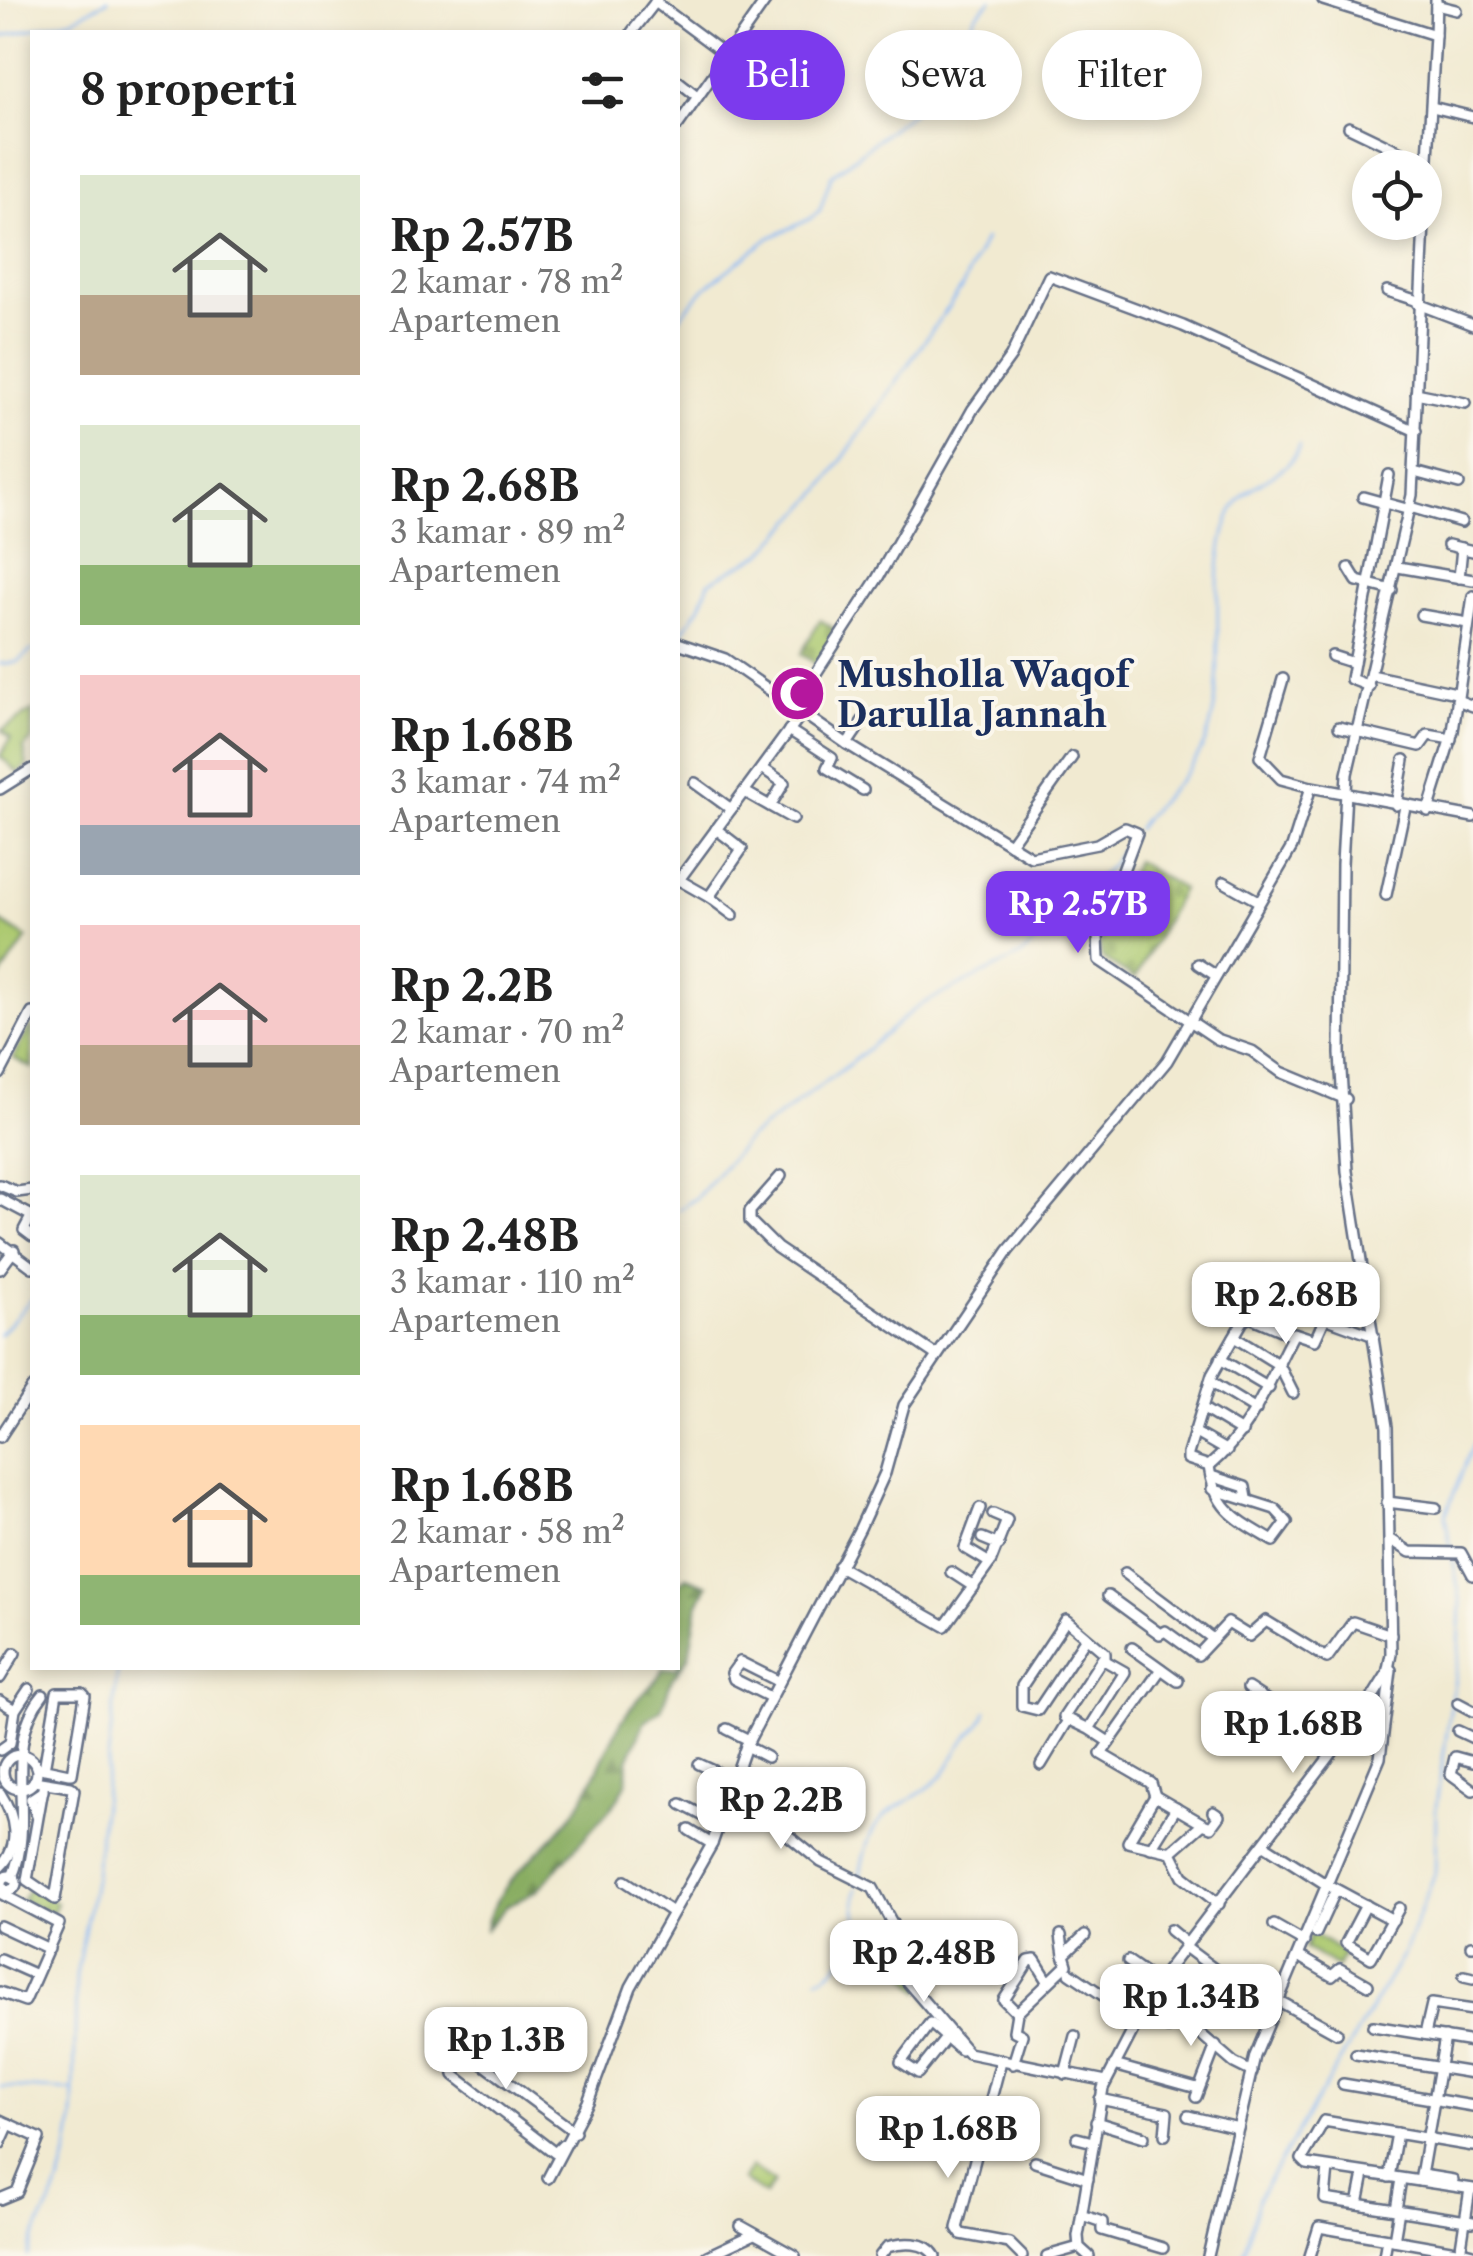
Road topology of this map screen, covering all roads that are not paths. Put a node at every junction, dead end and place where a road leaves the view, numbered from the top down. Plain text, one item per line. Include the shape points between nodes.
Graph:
1 (1322, 0) edge
2 (656, 1) edge
3 (762, 1) edge
4 (1436, 3) edge
5 (1456, 10) dead end
6 (634, 30) edge
7 (745, 30) edge
8 (1435, 36) junction
9 (710, 42) edge
10 (710, 81) edge
11 (680, 82) edge
12 (698, 96) junction
13 (1432, 107) junction
14 (1473, 116) edge
15 (680, 123) edge
16 (1349, 127) dead end
17 (1397, 150) edge
18 (1429, 150) edge
19 (1423, 240) edge
20 (1388, 291) dead end
21 (1418, 302) junction
22 (1473, 325) edge
23 (1416, 393) junction
24 (1465, 403) dead end
25 (1416, 431) junction
26 (1414, 472) junction
27 (1390, 474) dead end
28 (1460, 484) dead end
29 (1363, 497) dead end
30 (1384, 505) junction
31 (1410, 508) junction
32 (1461, 522) dead end
33 (1448, 545) dead end
34 (1468, 550) edge
35 (1398, 567) junction
36 (1349, 568) dead end
37 (1458, 578) junction
38 (1473, 580) edge
39 (1370, 584) junction
40 (1392, 590) junction
41 (1473, 596) edge
42 (1421, 615) dead end
43 (1468, 623) junction
44 (680, 643) edge
45 (1462, 652) junction
46 (1332, 656) dead end
47 (1473, 656) edge
48 (1354, 663) junction
49 (1282, 679) dead end
50 (1370, 681) junction
51 (1456, 697) junction
52 (1473, 706) edge
53 (798, 710) junction
54 (864, 719) dead end
55 (1339, 726) dead end
56 (789, 730) junction
57 (1356, 732) junction
58 (1451, 739) junction
59 (844, 742) junction
60 (832, 758) junction
61 (1072, 758) dead end
62 (1404, 760) dead end
63 (762, 768) junction
64 (30, 770) edge
65 (695, 783) dead end
66 (1312, 786) junction
67 (0, 789) edge
68 (863, 790) dead end
69 (745, 792) junction
70 (1345, 793) junction
71 (770, 806) junction
72 (1400, 806) junction
73 (732, 808) junction
74 (1428, 811) junction
75 (1473, 818) edge
76 (794, 819) dead end
77 (716, 829) junction
78 (1010, 844) junction
79 (680, 877) edge
80 (680, 881) edge
81 (1224, 882) dead end
82 (1386, 896) dead end
83 (710, 898) junction
84 (1258, 902) junction
85 (733, 914) dead end
86 (1198, 964) dead end
87 (1215, 974) junction
88 (30, 1017) edge
89 (1190, 1020) junction
90 (0, 1074) edge
91 (1346, 1099) junction
92 (780, 1176) dead end
93 (0, 1185) edge
94 (30, 1190) edge
95 (0, 1200) edge
96 (30, 1214) edge
97 (0, 1242) edge
98 (14, 1250) junction
99 (30, 1266) edge
100 (0, 1269) edge
101 (1292, 1334) junction
102 (1374, 1336) junction
103 (1234, 1337) junction
104 (936, 1355) junction
105 (1220, 1359) junction
106 (1279, 1366) junction
107 (1210, 1382) junction
108 (1269, 1388) junction
109 (30, 1393) edge
110 (1293, 1393) dead end
111 (1202, 1408) junction
112 (22, 1410) junction
113 (1256, 1410) junction
114 (30, 1415) edge
115 (1194, 1432) junction
116 (1242, 1432) junction
117 (0, 1437) edge
118 (1227, 1451) junction
119 (1210, 1471) junction
120 (1212, 1488) junction
121 (1248, 1498) junction
122 (1387, 1502) junction
123 (980, 1508) dead end
124 (1436, 1508) dead end
125 (992, 1514) dead end
126 (982, 1538) dead end
127 (1390, 1539) junction
128 (999, 1545) junction
129 (990, 1563) junction
130 (839, 1566) junction
131 (951, 1572) dead end
132 (1125, 1572) dead end
133 (1473, 1575) edge
134 (974, 1587) junction
135 (1108, 1596) dead end
136 (1178, 1614) junction
137 (1165, 1631) junction
138 (1391, 1635) junction
139 (1086, 1638) junction
140 (1212, 1639) junction
141 (1132, 1648) dead end
142 (14, 1653) dead end
143 (1105, 1660) junction
144 (1390, 1661) junction
145 (1160, 1668) junction
146 (0, 1678) edge
147 (778, 1681) junction
148 (1178, 1681) dead end
149 (1248, 1688) dead end
150 (28, 1689) dead end
151 (43, 1695) dead end
152 (770, 1697) junction
153 (0, 1701) edge
154 (1458, 1703) dead end
155 (15, 1710) junction
156 (1473, 1710) edge
157 (1067, 1722) junction
158 (727, 1729) dead end
159 (1089, 1729) junction
160 (1458, 1731) dead end
161 (1473, 1738) edge
162 (1109, 1742) junction
163 (748, 1743) junction
164 (1338, 1747) junction
165 (0, 1750) edge
166 (23, 1756) junction
167 (767, 1756) dead end
168 (1473, 1762) edge
169 (699, 1764) dead end
170 (1041, 1764) dead end
171 (2, 1768) edge
172 (40, 1768) junction
173 (732, 1784) junction
174 (40, 1785) junction
175 (18, 1789) junction
176 (1473, 1790) edge
177 (1155, 1796) junction
178 (2, 1798) edge
179 (682, 1804) dead end
180 (1176, 1808) junction
181 (1213, 1812) dead end
182 (0, 1814) edge
183 (719, 1824) junction
184 (1203, 1824) junction
185 (689, 1830) dead end
186 (712, 1844) junction
187 (1266, 1846) junction
188 (1151, 1848) junction
189 (1170, 1852) junction
190 (0, 1867) edge
191 (625, 1881) dead end
192 (1329, 1888) junction
193 (3, 1896) edge
194 (1220, 1904) junction
195 (1364, 1907) junction
196 (1399, 1908) dead end
197 (672, 1912) junction
198 (1392, 1922) junction
199 (1274, 1925) dead end
200 (0, 1926) edge
201 (1170, 1930) dead end
202 (1316, 1934) dead end
203 (1060, 1935) dead end
204 (1086, 1935) dead end
205 (1304, 1942) junction
206 (1186, 1945) junction
207 (48, 1948) junction
208 (1064, 1955) junction
209 (1298, 1956) junction
210 (0, 1959) edge
211 (1128, 1961) dead end
212 (1070, 1973) dead end
213 (36, 1975) junction
214 (1225, 1977) dead end
215 (1048, 1981) junction
216 (1158, 1982) junction
217 (1368, 1985) dead end
218 (0, 1992) edge
219 (1152, 1992) junction
220 (1279, 2001) junction
221 (1473, 2010) edge
222 (1017, 2013) junction
223 (1140, 2014) junction
224 (1373, 2026) dead end
225 (1168, 2028) dead end
226 (1337, 2033) dead end
227 (1425, 2034) junction
228 (471, 2036) dead end
229 (1022, 2036) junction
230 (1075, 2036) dead end
231 (1445, 2037) junction
232 (946, 2038) junction
233 (1034, 2039) dead end
234 (1473, 2042) edge
235 (1216, 2046) junction
236 (463, 2049) junction
237 (968, 2053) junction
238 (1356, 2054) dead end
239 (1001, 2061) junction
240 (1013, 2064) junction
241 (1114, 2065) junction
242 (1440, 2067) junction
243 (1252, 2072) junction
244 (1473, 2073) edge
245 (1065, 2074) junction
246 (1106, 2081) junction
247 (1343, 2084) dead end
248 (1435, 2099) junction
249 (1100, 2100) junction
250 (1473, 2106) edge
251 (1188, 2116) dead end
252 (4, 2122) edge
253 (1096, 2122) junction
254 (1238, 2128) junction
255 (573, 2131) junction
256 (1397, 2133) junction
257 (1165, 2135) dead end
258 (1144, 2137) dead end
259 (1077, 2138) dead end
260 (1428, 2138) junction
261 (978, 2141) junction
262 (1093, 2142) junction
263 (0, 2144) edge
264 (993, 2146) dead end
265 (1473, 2146) edge
266 (1035, 2162) dead end
267 (1328, 2168) junction
268 (1364, 2174) junction
269 (1389, 2177) junction
270 (548, 2178) dead end
271 (1088, 2178) junction
272 (1421, 2178) junction
273 (1402, 2179) junction
274 (1469, 2186) edge
275 (0, 2199) edge
276 (1358, 2204) junction
277 (1398, 2210) junction
278 (1082, 2215) junction
279 (1469, 2221) edge
280 (741, 2226) dead end
281 (1079, 2230) junction
282 (1092, 2233) dead end
283 (754, 2234) junction
284 (1390, 2240) junction
285 (1155, 2250) edge
286 (1426, 2251) edge
287 (1083, 2252) edge
288 (1462, 2253) edge
289 (790, 2255) edge
290 (1058, 2255) edge
291 (707, 2256) edge
292 (880, 2256) edge
293 (935, 2256) edge
294 (1022, 2256) edge
295 (1208, 2256) edge
296 (1310, 2256) edge
297 (1384, 2256) edge

1 - 8 street
2 - 6 street
2 - 9 street
3 - 7 street
4 - 5 street
4 - 8 street
8 - 13 street
10 - 12 street
11 - 12 street
12 - 15 street
13 - 14 street
13 - 18 street
16 - 17 street
19 - 21 street
20 - 21 street
21 - 22 street
21 - 23 street
23 - 24 street
23 - 25 street
25 - 26 street
25 - 53 street via 1183,326 1049,276 1010,356 973,408
26 - 28 street
26 - 31 street
27 - 30 street
29 - 30 street
30 - 31 street
30 - 39 street
31 - 32 street
31 - 35 street
33 - 34 street
34 - 37 street
35 - 37 street
35 - 40 street
36 - 39 street
37 - 38 street
39 - 40 street
39 - 48 street
40 - 50 street
41 - 43 street
42 - 43 street
43 - 45 street
44 - 53 street via 724,659
45 - 47 street
45 - 51 street
46 - 48 street
48 - 50 street via 1352,680
49 - 66 street via 1260,757 1281,779
50 - 51 street
50 - 57 street
51 - 52 street
51 - 58 street
53 - 56 street
53 - 59 street
54 - 59 street
55 - 57 street
56 - 60 street
56 - 63 street
57 - 58 street via 1420,746 1428,735
57 - 70 street
58 - 74 street
59 - 60 street
59 - 78 street
60 - 68 street via 827,768
61 - 78 street
62 - 72 street
63 - 69 street
63 - 71 street via 784,783
64 - 67 street
65 - 73 street
66 - 70 street
66 - 84 street via 1297,836
69 - 71 street
69 - 73 street
70 - 72 street
70 - 91 street via 1340,1054
71 - 76 street
72 - 74 street
72 - 82 street
73 - 77 street
74 - 75 street
77 - 79 street
77 - 83 street via 742,849
78 - 89 street via 1039,859 1134,831 1102,923 1098,957
80 - 83 street
81 - 84 street
83 - 85 street
84 - 87 street
86 - 87 street
87 - 89 street
88 - 90 street
89 - 91 street via 1281,1072
89 - 104 street via 1167,1062 1008,1252
91 - 102 street via 1349,1192
92 - 104 street via 750,1221 777,1248
93 - 94 street
95 - 96 street
97 - 98 street
98 - 99 street
98 - 100 street
101 - 102 street via 1315,1340 1325,1318
101 - 103 street via 1248,1317
101 - 106 street
102 - 122 street via 1387,1427
103 - 105 street
103 - 106 street
104 - 130 street via 904,1406 885,1473
105 - 107 street
105 - 108 street
106 - 108 street
106 - 110 street
107 - 111 street
107 - 113 street
108 - 113 street
109 - 112 street
111 - 115 street
111 - 116 street
112 - 114 street
112 - 117 street
113 - 116 street
115 - 118 street
115 - 119 street via 1188,1459
116 - 118 street
118 - 119 street
119 - 120 street
119 - 121 street via 1245,1486
120 - 121 street
120 - 121 street via 1222,1507 1273,1541 1286,1518
122 - 124 street
122 - 127 street
123 - 129 street via 965,1548
125 - 128 street via 1007,1520
126 - 128 street
127 - 133 street via 1410,1552 1452,1551
127 - 138 street
128 - 129 street
129 - 134 street
130 - 134 street via 945,1626
130 - 147 street
131 - 134 street
132 - 136 street
135 - 137 street via 1160,1634
136 - 137 street
136 - 140 street
137 - 140 street via 1197,1655
138 - 140 street via 1353,1622 1327,1658 1266,1621 1250,1636 1225,1624
138 - 144 street
139 - 139 street via 1066,1620 1022,1686 1022,1706 1038,1710
139 - 143 street
141 - 145 street
142 - 146 street
143 - 157 street via 1064,1717
143 - 159 street via 1125,1672
144 - 164 street
144 - 192 street via 1380,1758
145 - 148 street
145 - 162 street
147 - 152 street
147 - 152 street via 740,1662 732,1673
149 - 164 street
150 - 155 street
151 - 166 street via 27,1719
152 - 163 street
153 - 155 street
154 - 156 street
155 - 165 street via 10,1743
157 - 159 street
157 - 170 street
158 - 163 street
159 - 162 street
160 - 161 street
162 - 177 street via 1102,1756 1151,1783
163 - 167 street
163 - 173 street
164 - 187 street
166 - 171 street
166 - 172 street
166 - 175 street
168 - 176 street via 1455,1757 1451,1774
169 - 173 street
171 - 175 street
172 - 172 street via 73,1772 84,1694 57,1693
172 - 174 street
173 - 183 street
173 - 237 street via 821,1862 872,1888 892,1923 898,1971
174 - 174 street via 31,1799 38,1818 28,1882 55,1898 74,1790
174 - 175 street
175 - 193 street via 23,1843 15,1886
177 - 180 street
177 - 188 street via 1128,1841
178 - 182 street
178 - 190 street via 14,1840
179 - 183 street
180 - 184 street
180 - 188 street
181 - 184 street via 1218,1821
183 - 186 street
184 - 189 street
185 - 186 street
186 - 197 street
187 - 192 street
187 - 194 street
188 - 189 street
189 - 194 street via 1183,1876
191 - 197 street
192 - 195 street
192 - 202 street
192 - 205 street
193 - 207 street via 59,1922
194 - 206 street
195 - 198 street
195 - 198 street via 1347,1944 1372,1957
196 - 198 street
197 - 255 street via 631,1987
199 - 205 street
200 - 207 street
201 - 206 street
203 - 208 street
204 - 208 street
205 - 209 street
206 - 214 street
206 - 216 street
207 - 213 street
208 - 215 street via 1067,1965
209 - 217 street via 1332,1976 1340,1969
209 - 220 street
210 - 213 street
211 - 216 street
212 - 223 street
213 - 218 street via 23,2002
215 - 222 street
215 - 222 street via 1035,1960 1029,1961 1004,2002
216 - 219 street
219 - 223 street
219 - 235 street
220 - 226 street
220 - 243 street
221 - 227 street via 1432,2004
222 - 229 street via 1014,2031
223 - 225 street
223 - 241 street
224 - 227 street
227 - 231 street
228 - 236 street
229 - 233 street
229 - 240 street
230 - 245 street
231 - 234 street
231 - 242 street
232 - 232 street via 918,2072 901,2062 930,2023
232 - 237 street
235 - 241 street via 1197,2092
235 - 243 street
236 - 255 street
236 - 255 street via 454,2074 556,2154
237 - 239 street
238 - 242 street
239 - 240 street
239 - 261 street
240 - 245 street
241 - 246 street
242 - 244 street
242 - 248 street
243 - 254 street
245 - 246 street
246 - 249 street
247 - 248 street
248 - 250 street
248 - 260 street
249 - 253 street
249 - 257 street via 1167,2113
251 - 254 street
252 - 263 street
252 - 275 street via 39,2140 17,2192
253 - 258 street
253 - 262 street
254 - 295 street
255 - 270 street
256 - 260 street
256 - 267 street via 1324,2121 1302,2159
256 - 269 street
259 - 262 street
260 - 265 street
260 - 272 street
261 - 264 street
261 - 294 street via 957,2230 1010,2242
262 - 271 street
266 - 271 street
267 - 268 street
267 - 276 street via 1324,2198
268 - 269 street
268 - 276 street
269 - 273 street
271 - 278 street
272 - 273 street
272 - 274 street
273 - 277 street
274 - 279 street
276 - 277 street
277 - 279 street
277 - 284 street
278 - 281 street
278 - 285 street
279 - 288 street
280 - 283 street
281 - 282 street
281 - 287 street
283 - 289 street
283 - 291 street
284 - 286 street
284 - 296 street via 1319,2227
284 - 297 street
286 - 288 street
287 - 290 street
292 - 293 street via 887,2246 902,2243 924,2246

